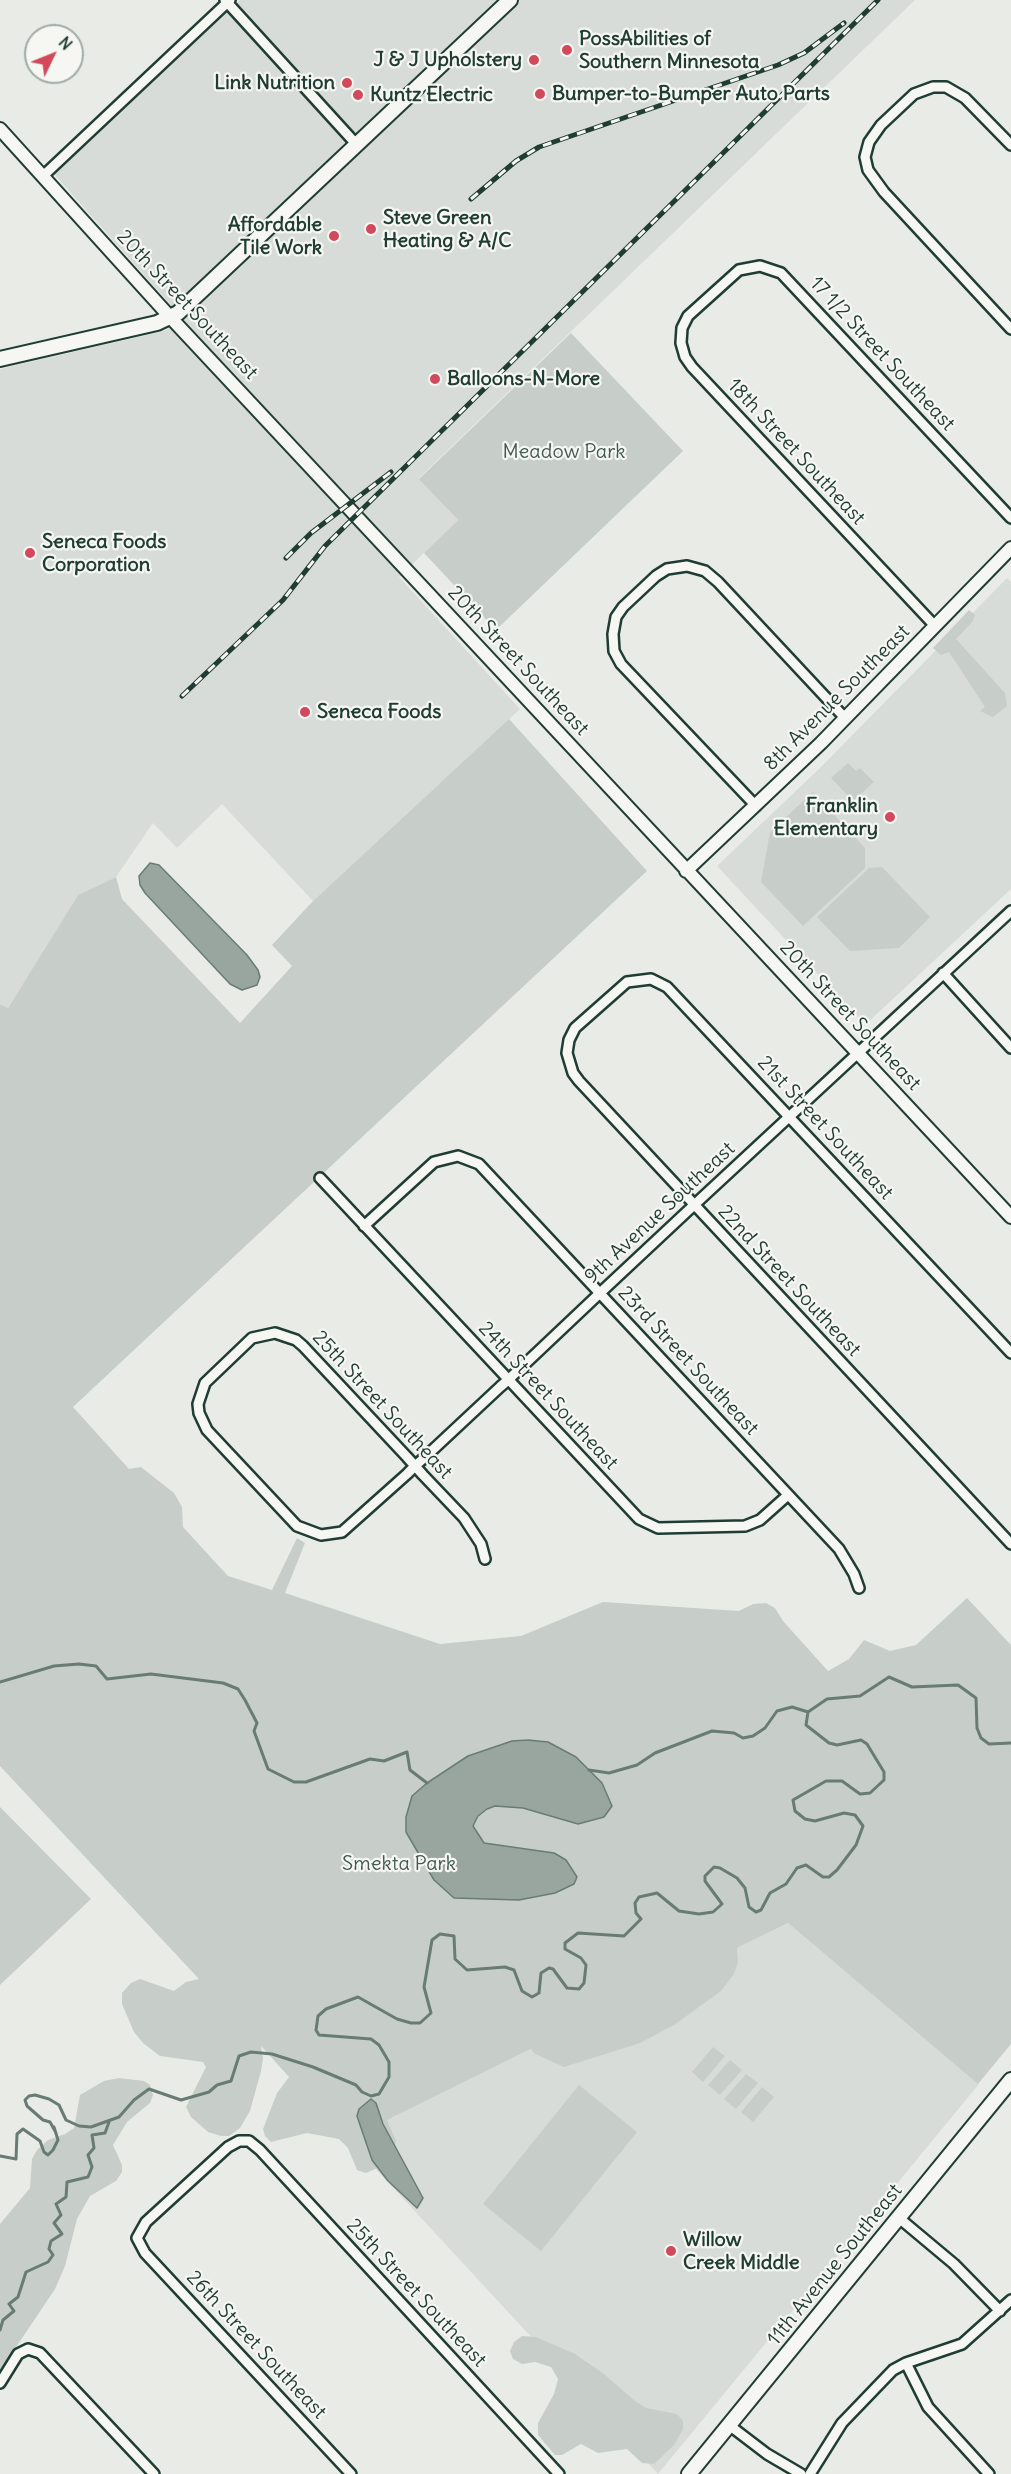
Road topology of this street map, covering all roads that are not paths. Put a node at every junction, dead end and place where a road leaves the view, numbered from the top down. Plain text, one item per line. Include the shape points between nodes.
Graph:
1 (510, 0) edge
2 (227, 1) edge
3 (0, 129) edge
4 (357, 145) junction
5 (1011, 145) edge
6 (42, 176) junction
7 (711, 293) joint
8 (171, 318) junction
9 (1011, 329) edge
10 (0, 359) edge
11 (1011, 518) edge
12 (1011, 548) edge
13 (935, 626) junction
14 (845, 718) junction
15 (756, 806) junction
16 (686, 871) junction
17 (1011, 911) edge
18 (943, 974) junction
19 (598, 1005) joint
20 (1011, 1048) edge
21 (858, 1053) junction
22 (790, 1117) junction
23 (320, 1178) dead end
24 (693, 1206) junction
25 (1011, 1217) edge
26 (364, 1226) junction
27 (600, 1293) junction
28 (1011, 1353) edge
29 (508, 1380) junction
30 (415, 1466) junction
31 (788, 1495) junction
32 (329, 1535) joint
33 (1011, 1544) edge
34 (485, 1559) dead end
35 (859, 1588) dead end
36 (1011, 2080) edge
37 (898, 2218) junction
38 (137, 2238) joint
39 (1011, 2300) edge
40 (1000, 2311) junction
41 (906, 2363) junction
42 (0, 2383) edge
43 (729, 2425) junction
44 (154, 2474) edge
45 (351, 2474) edge
46 (559, 2474) edge
47 (689, 2474) edge
48 (801, 2474) edge
49 (810, 2474) edge
50 (989, 2474) edge

1 - 4 main road
2 - 4 street
2 - 6 street
3 - 6 street, 20th Street Southeast
4 - 8 main road
5 - 9 street via 974,105 946,87 933,87 920,91 888,117 873,135 866,162 872,177
6 - 8 street, 20th Street Southeast
7 - 11 street, 17 1/2 Street Southeast via 733,273 747,267 765,267 781,273
7 - 13 street, 18th Street Southeast via 684,323 680,338 685,357
8 - 10 main road
8 - 16 street, 20th Street Southeast
12 - 13 street, 8th Avenue Southeast
13 - 14 street, 8th Avenue Southeast
14 - 15 street, 8th Avenue Southeast
14 - 15 street via 705,571 687,566 667,569 640,590 619,613 614,625 613,642 619,661
15 - 16 street, 8th Avenue Southeast
16 - 21 street, 20th Street Southeast
17 - 18 street, 9th Avenue Southeast
18 - 20 street
18 - 21 street, 9th Avenue Southeast
19 - 22 street, 21st Street Southeast via 627,982 642,978 659,982 676,994
19 - 24 street, 22nd Street Southeast via 575,1028 569,1040 568,1060 573,1073
21 - 22 street, 9th Avenue Southeast
21 - 25 street, 20th Street Southeast
22 - 24 street, 9th Avenue Southeast
22 - 28 street, 21st Street Southeast
23 - 26 street, 24th Street Southeast
24 - 27 street, 9th Avenue Southeast
24 - 33 street, 22nd Street Southeast
26 - 27 street, 23rd Street Southeast via 434,1162 446,1157 465,1157 484,1169
26 - 29 street, 24th Street Southeast
27 - 29 street, 9th Avenue Southeast
27 - 31 street, 23rd Street Southeast
29 - 30 street, 9th Avenue Southeast
29 - 31 street, 24th Street Southeast via 632,1512 652,1526 745,1526 760,1520
30 - 32 street, 9th Avenue Southeast via 348,1528
30 - 32 street, 25th Street Southeast via 290,1336 259,1335 244,1343 201,1390 198,1404 202,1421 297,1526 314,1534
30 - 34 street, 25th Street Southeast via 470,1526
31 - 35 street, 23rd Street Southeast via 839,1549
36 - 37 main road, 11th Avenue Southeast
37 - 40 street
37 - 43 main road, 11th Avenue Southeast
38 - 45 street, 26th Street Southeast via 145,2253
38 - 46 street, 25th Street Southeast via 142,2227 228,2147 244,2140 260,2150
39 - 40 street
40 - 41 street via 962,2344
41 - 49 street via 881,2381 848,2416
41 - 50 street via 928,2407
42 - 44 street via 13,2360 22,2351 33,2350 46,2358
43 - 47 main road, 11th Avenue Southeast
43 - 48 street

